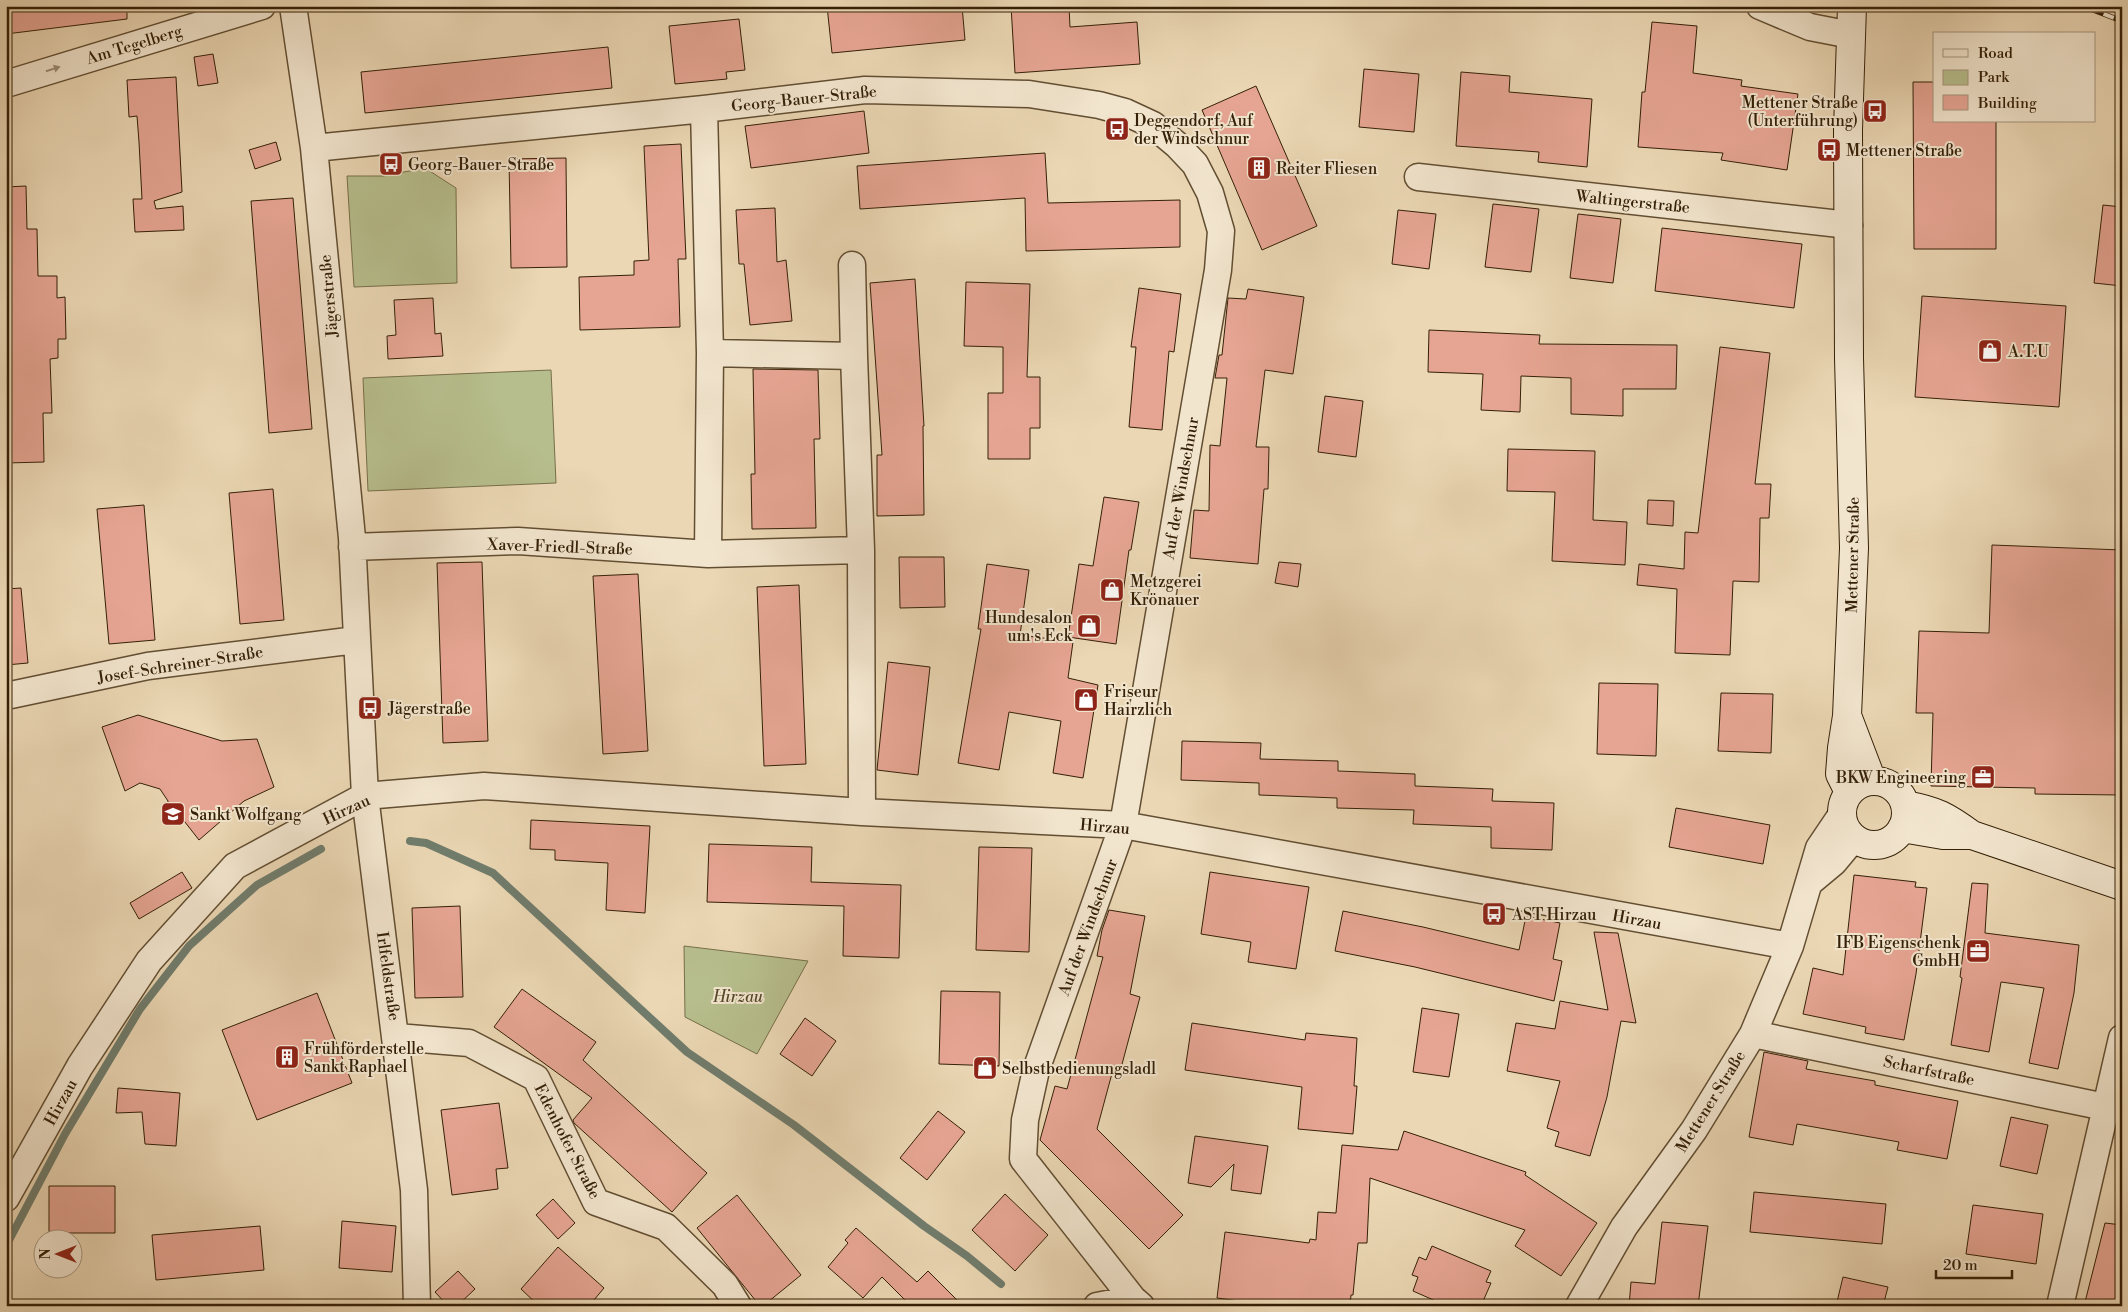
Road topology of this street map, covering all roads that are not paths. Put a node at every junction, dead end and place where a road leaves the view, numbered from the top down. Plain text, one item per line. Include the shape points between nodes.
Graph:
1 (262, 6) edge
2 (293, 6) edge
3 (1760, 6) edge
4 (1852, 6) edge
5 (1851, 35) junction
6 (6, 84) edge
7 (704, 109) junction
8 (314, 148) junction
9 (1418, 177) dead end
10 (1849, 225) junction
11 (852, 265) dead end
12 (1218, 270) joint
13 (710, 353) junction
14 (854, 356) junction
15 (352, 548) junction
16 (861, 550) junction
17 (708, 554) junction
18 (356, 640) junction
19 (6, 696) edge
20 (365, 796) junction
21 (1854, 796) junction
22 (862, 812) junction
23 (1904, 817) junction
24 (1123, 826) junction
25 (1854, 838) junction
26 (1810, 882) junction
27 (2122, 886) edge
28 (1790, 946) junction
29 (1753, 1034) junction
30 (397, 1037) junction
31 (2122, 1038) edge
32 (2105, 1107) junction
33 (6, 1198) edge
34 (1137, 1302) edge
35 (417, 1306) edge
36 (738, 1306) edge
37 (1097, 1306) edge
38 (1579, 1306) edge
39 (2060, 1306) edge

6 -> 1 street, Am Tegelberg
2 - 8 street, Jägerstraße
3 - 5 street via 1810,27
4 - 5 street, Mettener Straße
5 - 10 street, Mettener Straße
7 - 8 street, Georg-Bauer-Straße
7 - 12 street, Georg-Bauer-Straße via 865,90 1028,94 1125,112 1153,125 1195,164 1210,192 1220,231
7 - 13 street
8 - 15 street, Jägerstraße
9 - 10 street, Waltingerstraße
10 - 21 street, Mettener Straße via 1854,548 1847,716 1840,774
11 - 14 street
12 - 24 street, Auf der Windschnur
13 - 14 street
13 - 17 street
14 - 16 street
15 - 17 street, Xaver-Friedl-Straße via 518,541
15 - 18 street, Jägerstraße
16 - 17 street, Xaver-Friedl-Straße
16 - 22 street
18 - 19 street, Josef-Schreiner-Straße via 148,666
18 - 20 street, Jägerstraße
20 - 22 street, Hirzau via 484,786
20 - 30 street, Irlfeldstraße
20 - 33 street, Hirzau via 235,866 149,961 80,1066
21 - 23 street via 1886,784 1902,798
21 - 25 street via 1847,832
21 - 26 street, Mettener Straße via 1819,848
22 - 24 street, Hirzau
23 - 25 street via 1892,840 1877,846
23 - 27 street via 1943,835 1972,836
24 - 28 street, Hirzau
24 - 34 street, Auf der Windschnur via 1036,1070 1025,1120 1023,1159
25 - 26 street via 1834,862
26 - 28 street, Mettener Straße
28 - 29 street, Mettener Straße
29 - 32 street, Scharfstraße
29 - 38 street, Mettener Straße via 1694,1130 1624,1227
30 - 35 street, Irlfeldstraße via 414,1190
30 - 36 street, Edenhofer Straße via 469,1043 536,1078 596,1202 666,1227 725,1285
31 - 32 street
32 - 39 street
34 - 37 street

